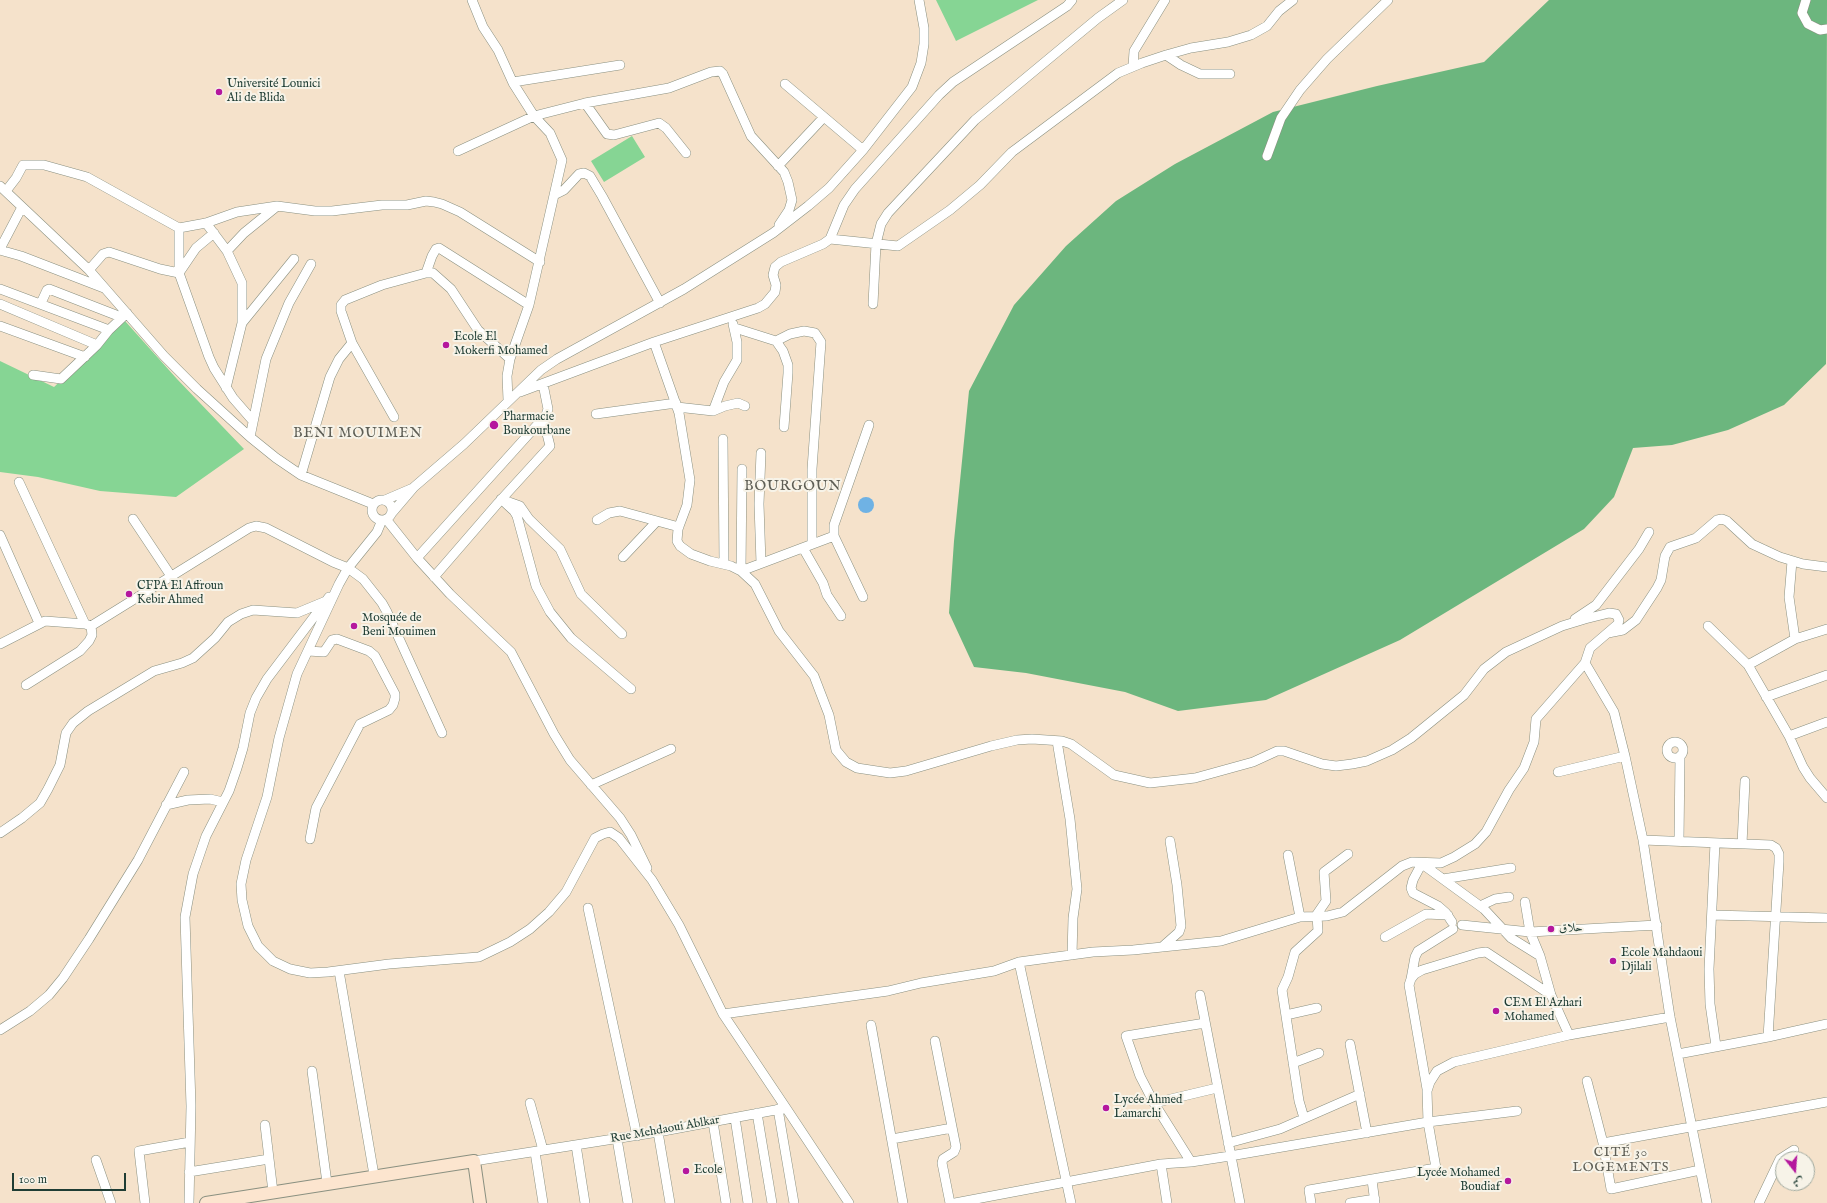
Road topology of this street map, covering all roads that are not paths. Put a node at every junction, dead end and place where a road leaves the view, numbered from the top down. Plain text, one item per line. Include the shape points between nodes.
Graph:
1 (472, 0) edge
2 (919, 0) edge
3 (1072, 0) edge
4 (1124, 0) edge
5 (1165, 0) edge
6 (1293, 0) edge
7 (1388, 0) edge
8 (1806, 0) edge
9 (1827, 29) edge
10 (1166, 55) junction
11 (620, 65) dead end
12 (1133, 66) junction
13 (1230, 74) dead end
14 (513, 82) junction
15 (785, 84) dead end
16 (585, 103) junction
17 (534, 116) junction
18 (824, 117) junction
19 (863, 150) junction
20 (458, 151) dead end
21 (686, 153) dead end
22 (1267, 156) dead end
23 (778, 166) junction
24 (3, 189) edge
25 (554, 195) junction
26 (277, 206) junction
27 (22, 207) junction
28 (206, 223) junction
29 (0, 227) edge
30 (179, 228) junction
31 (9, 231) junction
32 (775, 231) junction
33 (214, 233) junction
34 (830, 239) junction
35 (876, 244) junction
36 (0, 249) edge
37 (227, 251) junction
38 (294, 259) dead end
39 (540, 262) junction
40 (311, 264) dead end
41 (88, 270) junction
42 (180, 272) junction
43 (426, 273) junction
44 (0, 289) edge
45 (106, 289) junction
46 (42, 303) junction
47 (660, 303) junction
48 (0, 304) edge
49 (874, 304) dead end
50 (529, 305) junction
51 (124, 315) junction
52 (731, 317) junction
53 (242, 323) junction
54 (0, 326) edge
55 (735, 328) junction
56 (109, 330) junction
57 (654, 342) junction
58 (776, 342) junction
59 (352, 343) junction
60 (97, 345) junction
61 (85, 357) junction
62 (510, 359) junction
63 (33, 375) dead end
64 (543, 384) junction
65 (226, 388) junction
66 (515, 394) junction
67 (508, 400) junction
68 (677, 405) junction
69 (745, 406) dead end
70 (713, 411) junction
71 (596, 414) dead end
72 (394, 417) dead end
73 (543, 418) junction
74 (253, 421) junction
75 (869, 425) dead end
76 (784, 427) dead end
77 (250, 437) junction
78 (722, 440) dead end
79 (761, 453) dead end
80 (742, 469) dead end
81 (301, 475) junction
82 (19, 482) dead end
83 (414, 487) junction
84 (501, 499) junction
85 (385, 500) junction
86 (373, 504) junction
87 (383, 517) junction
88 (133, 519) dead end
89 (597, 520) dead end
90 (657, 522) junction
91 (679, 527) junction
92 (1649, 532) dead end
93 (0, 535) edge
94 (834, 536) junction
95 (808, 546) junction
96 (417, 558) junction
97 (623, 558) dead end
98 (1792, 561) junction
99 (761, 563) junction
100 (724, 564) junction
101 (1827, 567) edge
102 (348, 568) junction
103 (741, 571) junction
104 (171, 576) junction
105 (434, 577) junction
106 (339, 584) junction
107 (863, 597) dead end
108 (326, 601) junction
109 (841, 616) dead end
110 (39, 623) junction
111 (1570, 623) junction
112 (88, 625) junction
113 (1708, 626) dead end
114 (1827, 629) edge
115 (622, 634) dead end
116 (1607, 634) junction
117 (1795, 639) junction
118 (0, 644) edge
119 (308, 651) junction
120 (1585, 663) junction
121 (1748, 665) junction
122 (1827, 676) edge
123 (26, 685) dead end
124 (631, 689) dead end
125 (1766, 697) junction
126 (1827, 722) edge
127 (442, 733) dead end
128 (1789, 736) junction
129 (1057, 741) junction
130 (671, 749) dead end
131 (1625, 756) junction
132 (1680, 756) dead end
133 (184, 772) dead end
134 (1558, 772) dead end
135 (1745, 781) dead end
136 (590, 785) junction
137 (1827, 798) edge
138 (223, 802) junction
139 (166, 805) junction
140 (0, 833) edge
141 (310, 839) dead end
142 (1643, 840) junction
143 (1170, 841) dead end
144 (1679, 842) junction
145 (1715, 843) junction
146 (1742, 844) junction
147 (1348, 854) dead end
148 (1288, 855) dead end
149 (1417, 863) junction
150 (1511, 868) dead end
151 (1443, 879) junction
152 (652, 880) junction
153 (1510, 897) dead end
154 (1525, 902) dead end
155 (1480, 906) junction
156 (588, 908) dead end
157 (1712, 915) junction
158 (1316, 916) junction
159 (1300, 917) junction
160 (1776, 917) junction
161 (1827, 918) edge
162 (1451, 922) junction
163 (1657, 925) junction
164 (1501, 928) junction
165 (1530, 932) junction
166 (1385, 937) dead end
167 (1161, 947) junction
168 (1072, 955) junction
169 (1540, 956) junction
170 (1018, 962) junction
171 (340, 971) junction
172 (1411, 979) junction
173 (1551, 995) junction
174 (1200, 996) dead end
175 (1317, 1008) dead end
176 (723, 1014) junction
177 (1286, 1015) junction
178 (1670, 1017) junction
179 (1205, 1023) junction
180 (1827, 1024) edge
181 (871, 1025) dead end
182 (0, 1030) edge
183 (1569, 1035) junction
184 (1768, 1037) junction
185 (935, 1040) dead end
186 (1350, 1044) dead end
187 (1716, 1046) junction
188 (1320, 1053) dead end
189 (1678, 1054) junction
190 (1293, 1062) junction
191 (312, 1071) dead end
192 (1587, 1081) dead end
193 (1218, 1088) junction
194 (1427, 1091) junction
195 (1360, 1094) junction
196 (1827, 1102) edge
197 (1154, 1103) junction
198 (530, 1104) dead end
199 (782, 1109) junction
200 (1517, 1112) dead end
201 (757, 1114) junction
202 (735, 1118) junction
203 (1304, 1118) junction
204 (713, 1122) junction
205 (1428, 1122) junction
206 (265, 1125) dead end
207 (1692, 1126) junction
208 (952, 1128) junction
209 (658, 1132) junction
210 (1367, 1133) junction
211 (637, 1136) junction
212 (617, 1139) junction
213 (892, 1139) junction
214 (190, 1142) junction
215 (1228, 1143) junction
216 (1603, 1143) junction
217 (576, 1145) junction
218 (1794, 1150) dead end
219 (539, 1151) junction
220 (1230, 1156) junction
221 (269, 1159) junction
222 (96, 1160) dead end
223 (474, 1161) junction
224 (1191, 1162) junction
225 (1161, 1164) junction
226 (1700, 1170) junction
227 (189, 1172) junction
228 (374, 1175) junction
229 (1372, 1180) junction
230 (1067, 1182) junction
231 (326, 1183) junction
232 (273, 1192) junction
233 (1375, 1201) edge
234 (111, 1203) edge
235 (145, 1203) edge
236 (189, 1203) edge
237 (206, 1203) edge
238 (480, 1203) edge
239 (544, 1203) edge
240 (586, 1203) edge
241 (628, 1203) edge
242 (670, 1203) edge
243 (726, 1203) edge
244 (748, 1203) edge
245 (772, 1203) edge
246 (794, 1203) edge
247 (850, 1203) edge
248 (903, 1203) edge
249 (950, 1203) edge
250 (955, 1203) edge
251 (1071, 1203) edge
252 (1168, 1203) edge
253 (1240, 1203) edge
254 (1311, 1203) edge
255 (1350, 1203) edge
256 (1707, 1203) edge
257 (1759, 1203) edge

1 - 14 street via 483,27 498,50
2 - 19 street via 924,44 917,76 912,87
3 - 34 street via 1067,6 953,82 939,95 856,189 844,205
4 - 35 street via 1092,23 975,120 888,213 881,224
5 - 12 street via 1134,51
6 - 10 street via 1279,11 1267,26 1251,35
7 - 22 street via 1327,59 1300,90 1281,118
8 - 9 street via 1802,13 1808,24 1820,30
10 - 12 street
10 - 13 street via 1200,74
11 - 14 street
12 - 35 street via 1118,73 1012,152 980,185 908,240 898,246
14 - 17 street
15 - 18 street
16 - 17 street
16 - 21 street via 607,134 614,135 659,124 666,128
16 - 23 street via 669,88 720,71 724,74 751,136
17 - 20 street
17 - 25 street via 550,133 562,160
18 - 19 street
18 - 23 street
19 - 32 street via 819,197
23 - 32 street via 784,172 792,200 789,210
24 - 27 street
24 - 30 street via 16,178 23,165 44,165 86,177
25 - 39 street
25 - 47 street via 564,190 579,174 590,176
26 - 28 street via 237,212
26 - 37 street
26 - 39 street via 332,211 426,201 442,204 460,212
27 - 31 street
27 - 41 street
28 - 30 street
28 - 33 street
29 - 31 street
30 - 42 street
31 - 36 street
32 - 47 street
33 - 37 street
33 - 42 street via 196,248
34 - 35 street
34 - 52 street via 777,264 773,271 775,292 771,298 758,308
35 - 49 street
36 - 45 street
37 - 53 street via 242,283
38 - 53 street
39 - 50 street
40 - 74 street via 283,316 266,359
41 - 42 street via 103,254 109,252 160,269
41 - 45 street
42 - 65 street via 214,368
43 - 50 street via 432,256 439,248
43 - 59 street via 382,285 345,300 340,311
43 - 62 street via 439,276 451,289 478,330
44 - 46 street
45 - 51 street
46 - 51 street via 49,289
46 - 56 street
47 - 66 street via 556,358
48 - 60 street
50 - 62 street
51 - 56 street
51 - 77 street
52 - 55 street
52 - 57 street
53 - 65 street
54 - 61 street
55 - 58 street
55 - 70 street via 737,360 724,382
56 - 60 street
57 - 64 street
57 - 68 street
58 - 76 street via 783,351 788,365
58 - 95 street via 790,334 804,331 815,333 821,342
59 - 72 street
59 - 81 street via 339,359 330,377
60 - 61 street
61 - 63 street via 59,380
62 - 67 street via 507,376
64 - 66 street
64 - 73 street via 548,409
65 - 74 street
66 - 67 street
67 - 83 street via 464,444
68 - 70 street
68 - 71 street
68 - 91 street via 690,480 687,505
69 - 70 street via 738,403
73 - 84 street via 550,446
73 - 96 street
74 - 77 street
75 - 94 street via 834,525
77 - 81 street
78 - 100 street
79 - 99 street
80 - 103 street
81 - 86 street
82 - 112 street
83 - 85 street
83 - 87 street
84 - 105 street
84 - 115 street via 520,506 529,520 560,549 581,594
84 - 124 street via 517,516 536,586 550,612 571,638
85 - 86 street
85 - 87 street via 391,506
86 - 87 street via 372,511
87 - 96 street
87 - 102 street via 372,538
88 - 104 street
89 - 90 street via 609,513 620,511
90 - 91 street
90 - 97 street
91 - 100 street via 677,535 680,546 701,558
92 - 111 street via 1596,605
93 - 110 street
94 - 95 street
94 - 107 street
95 - 99 street
95 - 109 street via 827,595
96 - 105 street
98 - 101 street
98 - 116 street via 1752,544 1727,521 1717,520 1696,538 1670,547 1664,556 1661,580 1636,620 1623,630
98 - 117 street via 1789,596
99 - 103 street
100 - 103 street
102 - 104 street via 266,528 256,526
102 - 106 street
102 - 127 street via 363,579 382,603
103 - 129 street via 755,584 780,631 814,676 829,715 836,750 846,762 857,768 890,773 906,771 1017,740
104 - 112 street
105 - 136 street via 511,652 554,734
106 - 108 street
106 - 119 street
108 - 138 street via 267,679 256,698 237,768
108 - 140 street via 296,613 253,610 241,614 228,622 193,658 154,671 88,711 73,723 66,733 60,765 40,803
110 - 112 street via 57,621
110 - 118 street
111 - 116 street via 1609,613 1616,614 1618,624
111 - 129 street via 1506,652 1484,669 1464,695 1411,738 1392,750 1352,764 1322,764 1277,751 1253,762 1196,778 1150,783 1114,775 1078,748
112 - 123 street via 92,635 80,651
113 - 121 street
114 - 117 street
116 - 120 street via 1590,648
117 - 121 street
119 - 141 street via 324,652 332,640 337,639 369,650 375,656 395,694 393,706 389,710 360,724 316,808
119 - 171 street via 297,674 278,738 267,797 246,860 241,884 242,900 248,926 258,946 273,961 290,969 310,973
120 - 131 street via 1614,712
120 - 149 street via 1536,719 1534,742 1524,768 1486,832 1475,844 1441,863
121 - 125 street
122 - 125 street
125 - 128 street
126 - 128 street
128 - 137 street via 1803,767
129 - 168 street via 1070,819 1077,889
130 - 136 street
131 - 134 street
131 - 142 street
132 - 144 street
133 - 139 street
135 - 146 street
136 - 152 street via 620,818
138 - 139 street via 210,799 188,800
138 - 214 street via 206,836 193,874 185,917
139 - 182 street via 138,860 63,978 49,995
142 - 144 street
142 - 163 street
143 - 167 street via 1181,926 1179,932
144 - 145 street
145 - 146 street
145 - 157 street
146 - 160 street via 1771,845 1779,854
147 - 158 street via 1324,872 1326,900
148 - 159 street
149 - 151 street
149 - 158 street via 1402,866 1343,912
149 - 162 street via 1411,888 1414,893 1438,906
150 - 151 street
151 - 155 street
152 - 171 street via 619,838 610,832 603,834 595,838 579,870 557,902 530,929 510,942 467,959 389,964
152 - 176 street via 679,925
153 - 155 street via 1495,899
154 - 165 street
155 - 164 street
156 - 211 street
157 - 160 street
157 - 187 street via 1710,1004
158 - 159 street
158 - 177 street via 1318,931 1294,952 1282,990
159 - 167 street via 1221,941
160 - 161 street
160 - 184 street
162 - 164 street via 1458,931 1462,925
162 - 166 street via 1426,914
162 - 172 street via 1418,951
163 - 165 street
163 - 178 street
164 - 165 street
164 - 169 street via 1511,938
165 - 169 street
167 - 168 street
168 - 170 street
169 - 173 street
170 - 176 street via 994,971 888,991
170 - 230 street
171 - 228 street
172 - 173 street via 1422,970 1486,952
172 - 194 street via 1409,985
173 - 183 street
174 - 179 street
175 - 177 street
176 - 199 street
177 - 190 street
178 - 183 street
178 - 189 street
179 - 193 street
179 - 197 street via 1126,1036 1140,1076
180 - 184 street
181 - 213 street
183 - 194 street via 1454,1062 1437,1071
184 - 187 street
185 - 208 street
186 - 195 street
187 - 189 street
188 - 190 street
189 - 207 street
190 - 203 street
191 - 231 street
192 - 216 street
193 - 197 street
193 - 215 street
194 - 205 street
195 - 203 street
195 - 210 street
196 - 207 street
197 - 224 street
198 - 219 street
199 - 201 street, Rue Mehdaoui Ablkar
199 - 246 street
199 - 247 street
200 - 205 street
201 - 202 street, Rue Mehdaoui Ablkar
201 - 245 street
202 - 204 street, Rue Mehdaoui Ablkar
202 - 244 street
203 - 215 street via 1280,1129
204 - 209 street, Rue Mehdaoui Ablkar
204 - 243 street
205 - 210 street
205 - 229 street via 1436,1168
206 - 221 street
207 - 216 street
207 - 226 street
208 - 213 street
208 - 249 street via 956,1150 943,1159 942,1163
209 - 211 street, Rue Mehdaoui Ablkar
209 - 242 street
210 - 220 street
211 - 212 street, Rue Mehdaoui Ablkar
212 - 217 street, Rue Mehdaoui Ablkar
212 - 241 street
213 - 248 street
214 - 227 street
214 - 235 street via 139,1151
215 - 220 street
216 - 226 street via 1611,1189
217 - 219 street, Rue Mehdaoui Ablkar
217 - 240 street
218 - 257 street via 1780,1159
219 - 223 street, Rue Mehdaoui Ablkar
219 - 239 street
220 - 224 street
220 - 253 street
221 - 227 street
221 - 232 street
222 - 234 street
223 - 228 street
223 - 238 street
224 - 225 street
225 - 230 street
225 - 252 street
226 - 256 street
227 - 236 street
228 - 231 street
229 - 233 street
229 - 254 street via 1309,1190
230 - 250 street
230 - 251 street
231 - 232 street
232 - 237 street
233 - 255 street

